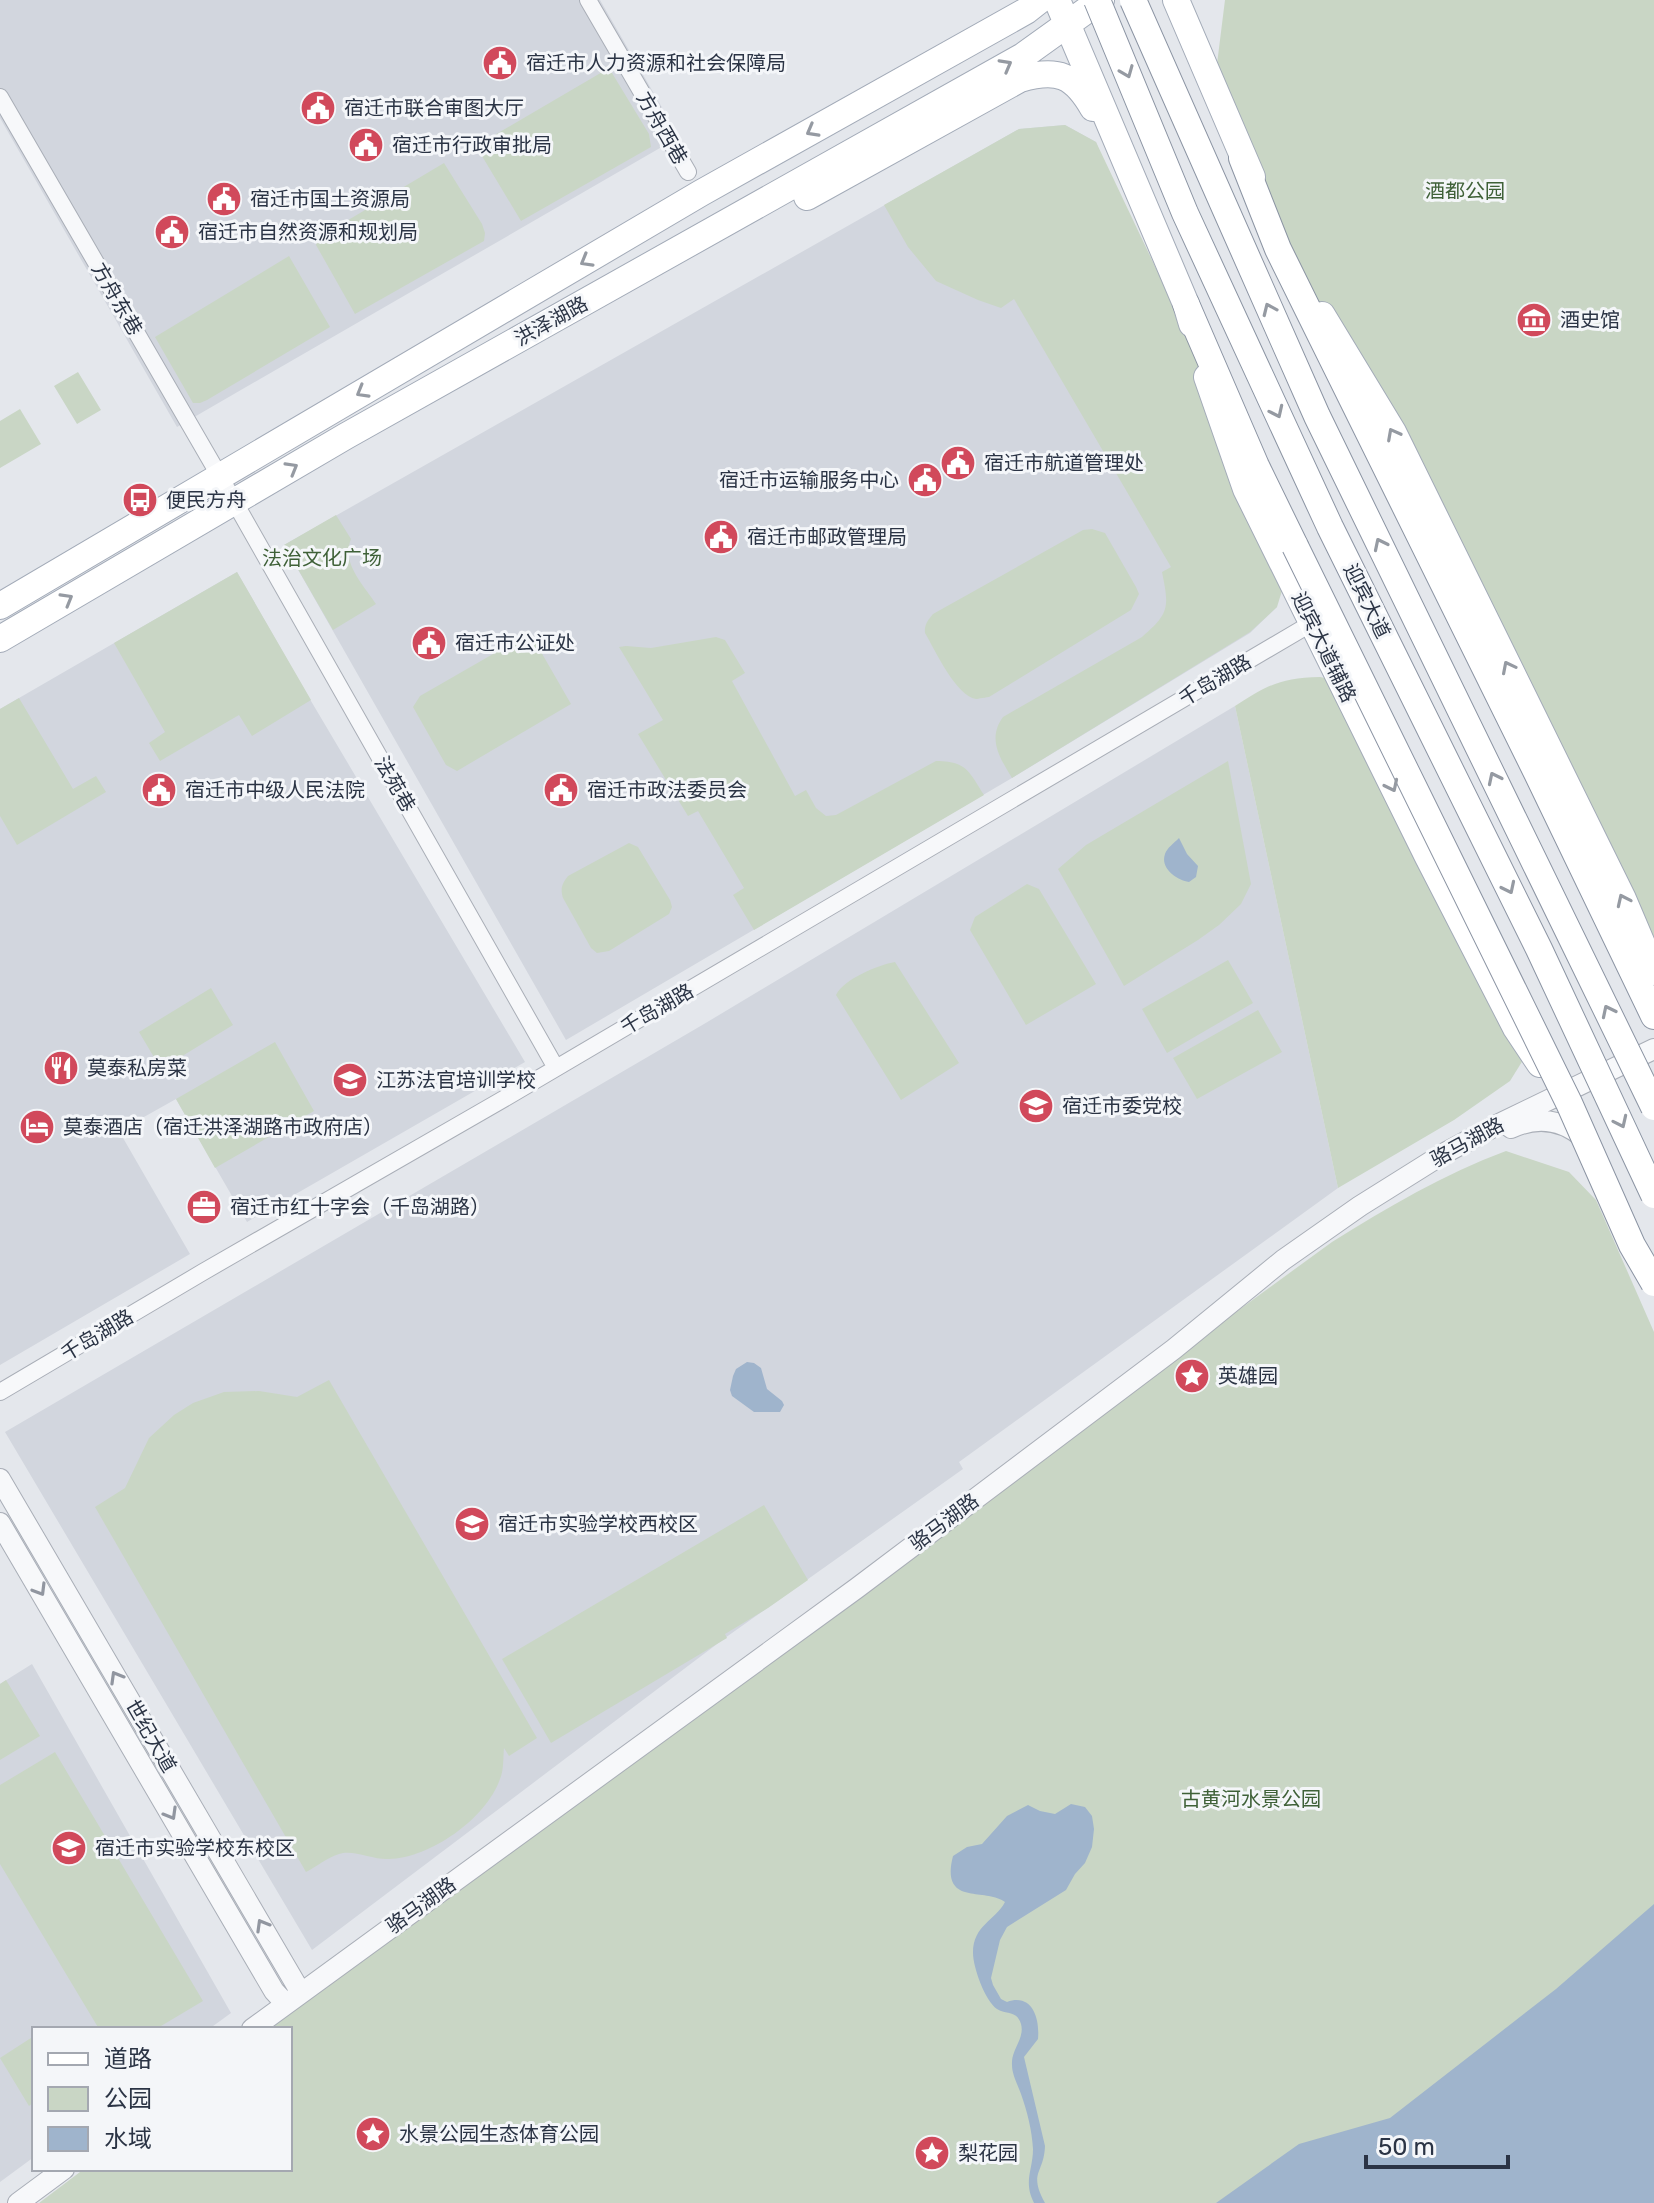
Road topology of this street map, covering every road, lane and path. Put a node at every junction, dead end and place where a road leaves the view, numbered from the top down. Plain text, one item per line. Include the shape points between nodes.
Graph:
1 (588, 0) edge
2 (1057, 0) edge
3 (1099, 0) edge
4 (1133, 0) edge
5 (1176, 0) edge
6 (1191, 0) edge
7 (1024, 4) edge
8 (1067, 25) junction
9 (0, 97) edge
10 (1242, 158) junction
11 (688, 172) dead end
12 (1166, 258) junction
13 (1186, 304) junction
14 (552, 321) junction
15 (219, 476) junction
16 (234, 501) junction
17 (0, 606) edge
18 (1312, 623) junction
19 (0, 639) edge
20 (1654, 972) edge
21 (1654, 1016) edge
22 (1654, 1049) edge
23 (556, 1068) junction
24 (1560, 1094) junction
25 (1654, 1107) edge
26 (1595, 1148) junction
27 (1654, 1195) edge
28 (1283, 1260) junction
29 (1654, 1265) edge
30 (1654, 1283) edge
31 (0, 1392) edge
32 (0, 1479) edge
33 (0, 1523) edge
34 (294, 1998) junction
35 (255, 2027) edge
36 (61, 2171) edge
37 (18, 2203) edge

1 - 11 street, 方舟西巷
2 - 8 main road, 迎宾大道辅路
3 - 8 main road, 洪泽湖路
3 -> 27 main road, 迎宾大道, bridge via 1185,213 1330,527 1553,977
25 -> 4 main road, 迎宾大道, bridge via 1317,416
5 - 10 main road
6 - 10 main road
7 -> 15 main road, 洪泽湖路
8 - 12 main road, 迎宾大道辅路
14 -> 8 main road, 洪泽湖路 via 1023,56
9 - 15 street, 方舟东巷
20 -> 10 main road via 1393,432 1304,286
10 - 21 main road via 1278,249
12 - 13 main road, 迎宾大道辅路
12 - 14 main road via 1138,217 1082,88 1065,77 1039,74 1020,79 738,233
13 - 18 main road, 迎宾大道辅路 via 1246,489
13 - 30 main road, bridge via 1256,466
16 -> 14 main road, 洪泽湖路
15 - 16 street, 方舟东巷
15 - 17 main road, 洪泽湖路
19 -> 16 main road, 洪泽湖路
16 - 23 street, 法苑巷
18 - 23 street, 千岛湖路
18 -> 24 main road, 迎宾大道辅路 via 1516,1028
22 - 24 street, 骆马湖路
23 - 31 street, 千岛湖路
24 - 26 main road, 迎宾大道辅路
24 - 28 street, 骆马湖路 via 1443,1154
26 - 28 street via 1570,1127 1548,1119 1517,1125 1438,1162
26 - 29 main road, 迎宾大道辅路
28 - 34 street, 骆马湖路 via 1174,1349 857,1588
34 -> 32 street, 世纪大道
33 -> 34 street, 世纪大道 via 274,1991
34 - 35 street, 骆马湖路
36 - 37 street

